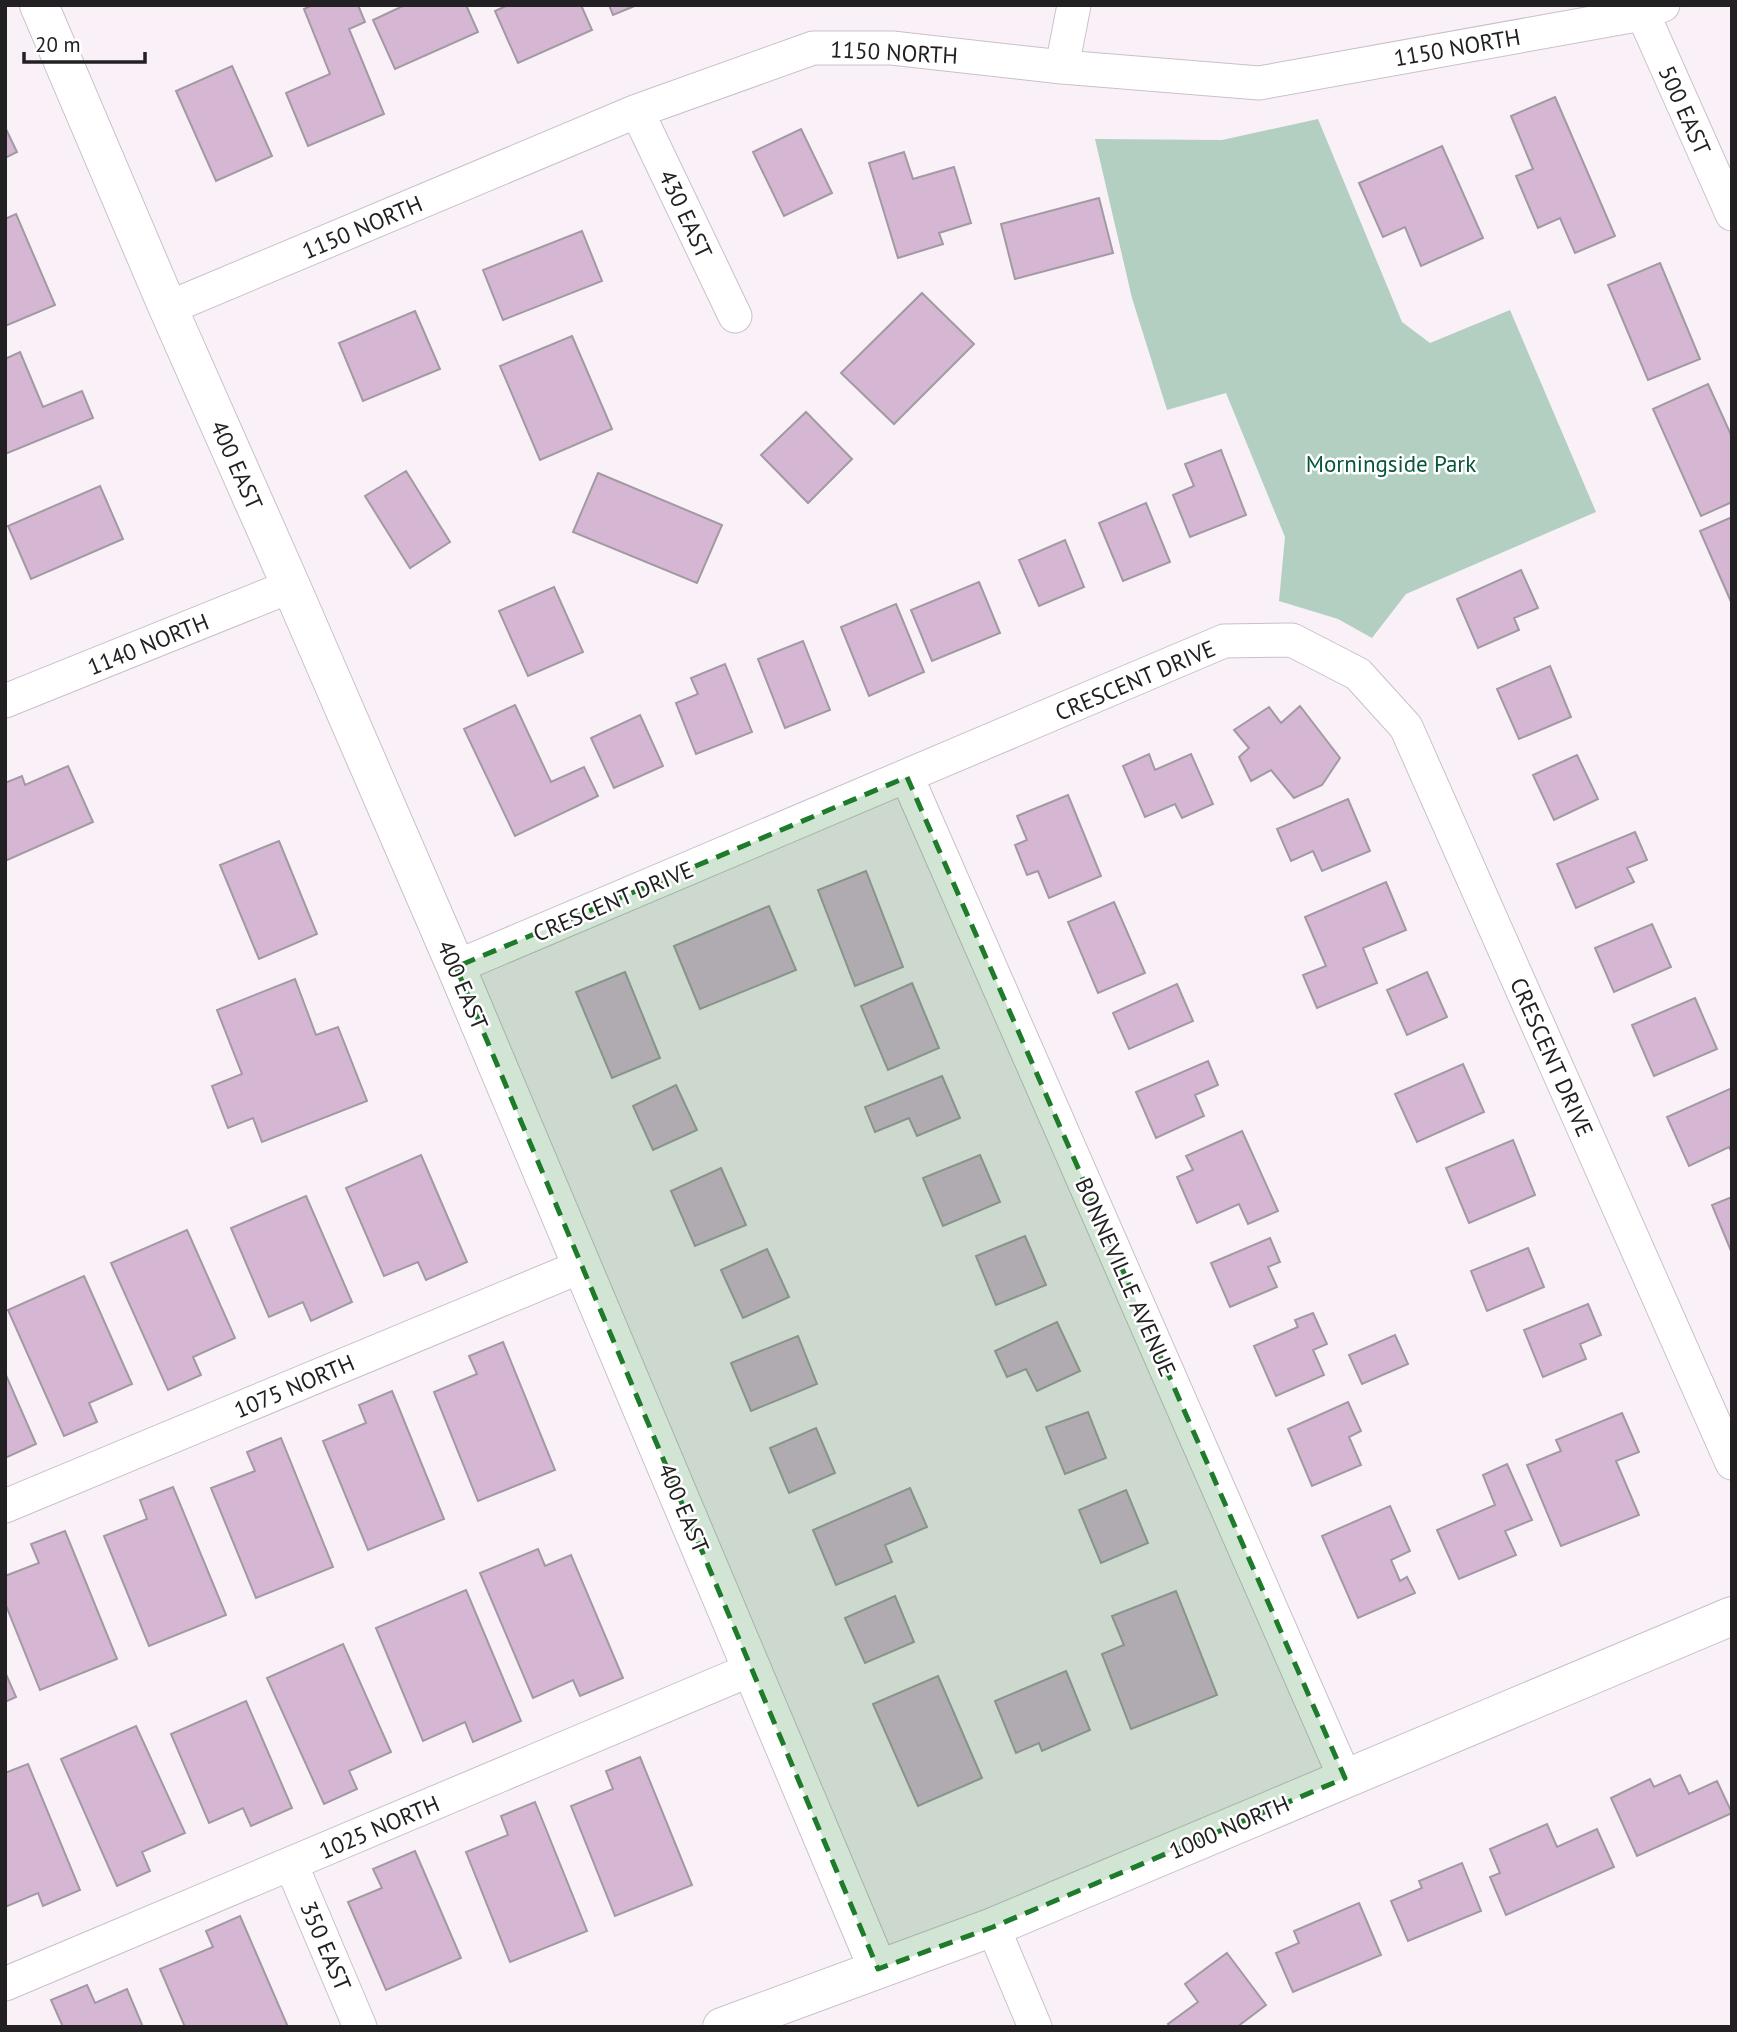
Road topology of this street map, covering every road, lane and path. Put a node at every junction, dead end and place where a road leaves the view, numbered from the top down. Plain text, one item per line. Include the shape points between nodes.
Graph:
1 (39, 5) edge
2 (1074, 5) edge
3 (1648, 8) edge
4 (1062, 67) junction
5 (637, 111) junction
6 (1732, 214) edge
7 (168, 308) junction
8 (735, 316) dead end
9 (291, 586) junction
10 (5, 701) edge
11 (907, 777) junction
12 (456, 967) junction
13 (582, 1266) junction
14 (1732, 1463) edge
15 (5, 1506) edge
16 (1732, 1616) edge
17 (752, 1669) junction
18 (1345, 1778) junction
19 (291, 1864) junction
20 (993, 1927) junction
21 (878, 1969) junction
22 (5, 1984) edge
23 (360, 2027) edge
24 (722, 2027) edge
25 (1035, 2027) edge

1 - 7 street, 400 EAST
2 - 4 street
3 - 4 street, 1150 NORTH via 1259,83
3 - 6 street, 500 EAST
4 - 5 street, 1150 NORTH via 892,48 813,48
5 - 7 street, 1150 NORTH
5 - 8 street, 430 EAST
7 - 9 street, 400 EAST
9 - 10 street, 1140 NORTH
9 - 12 street, 400 EAST
11 - 12 street, CRESCENT DRIVE
11 - 14 street, CRESCENT DRIVE via 1224,641 1292,640 1358,674 1406,727
11 - 18 street, BONNEVILLE AVENUE
12 - 13 street, 400 EAST
13 - 15 street, 1075 NORTH
13 - 17 street, 400 EAST
16 - 18 street, 1000 NORTH
17 - 19 street, 1025 NORTH
17 - 21 street, 400 EAST
18 - 20 street, 1000 NORTH
19 - 22 street, 1025 NORTH
19 - 23 street, 350 EAST
20 - 21 street, 1000 NORTH
20 - 25 street
21 - 24 street, 1000 NORTH

